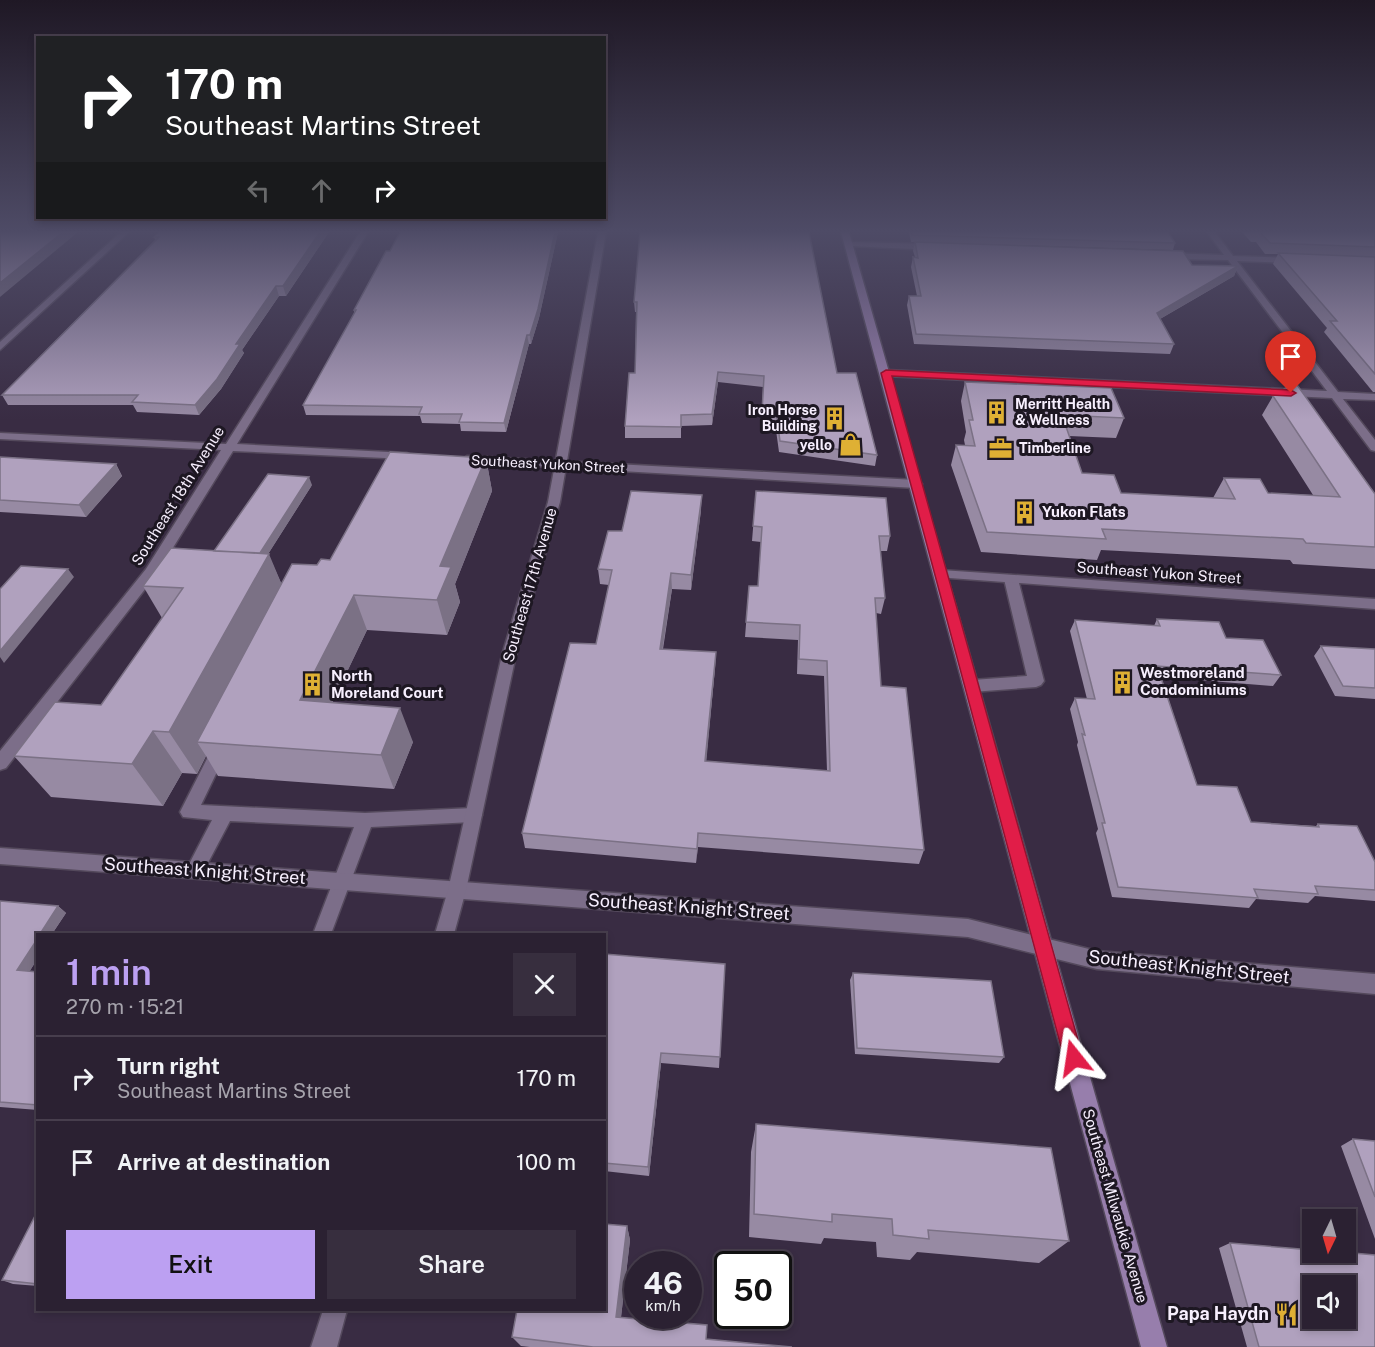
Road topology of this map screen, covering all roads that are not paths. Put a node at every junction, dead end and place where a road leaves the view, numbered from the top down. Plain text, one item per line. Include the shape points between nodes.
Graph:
1 (57, 295) edge
2 (325, 295) edge
3 (591, 295) edge
4 (864, 295) edge
5 (1260, 295) edge
6 (0, 347) edge
7 (886, 373) junction
8 (1336, 395) junction
9 (1375, 397) edge
10 (0, 436) edge
11 (229, 447) junction
12 (1375, 448) edge
13 (424, 457) edge
14 (459, 459) edge
15 (562, 465) junction
16 (916, 484) junction
17 (941, 574) junction
18 (1011, 579) junction
19 (144, 580) junction
20 (166, 582) edge
21 (1375, 604) edge
22 (972, 686) junction
23 (226, 738) edge
24 (0, 763) edge
25 (225, 813) junction
26 (473, 815) junction
27 (365, 820) junction
28 (0, 856) edge
29 (195, 870) junction
30 (344, 881) junction
31 (457, 890) junction
32 (322, 933) edge
33 (444, 933) edge
34 (1043, 947) junction
35 (1375, 984) edge
36 (335, 1311) edge
37 (324, 1347) edge
38 (1154, 1347) edge

1 - 6 street
2 - 11 street, Southeast 18th Avenue
3 - 15 street, Southeast 17th Avenue
4 - 7 main road, Southeast Milwaukie Avenue
5 - 8 street
7 - 8 street
7 - 16 main road, Southeast Milwaukie Avenue
8 - 9 street
8 - 12 street
10 - 11 street
11 - 13 street via 399,461
11 - 19 street, Southeast 18th Avenue
14 - 15 street, Southeast Yukon Street
15 - 16 street, Southeast Yukon Street
15 - 26 street, Southeast 17th Avenue via 508,655
16 - 17 main road, Southeast Milwaukie Avenue
17 - 18 street, Southeast Yukon Street
17 - 22 main road, Southeast Milwaukie Avenue
18 - 21 street, Southeast Yukon Street
18 - 22 street via 1036,681
19 - 20 street
19 - 24 street, Southeast 18th Avenue
22 - 34 main road, Southeast Milwaukie Avenue
23 - 25 street via 189,812
25 - 27 street
25 - 29 street
26 - 27 street
26 - 31 street, Southeast 17th Avenue
27 - 30 street
28 - 29 street, Southeast Knight Street
29 - 30 street, Southeast Knight Street
30 - 31 street, Southeast Knight Street
30 - 32 street
31 - 33 street, Southeast 17th Avenue
31 - 34 street, Southeast Knight Street via 968,928
34 - 35 street, Southeast Knight Street via 1097,960
34 - 38 main road, Southeast Milwaukie Avenue
36 - 37 street

